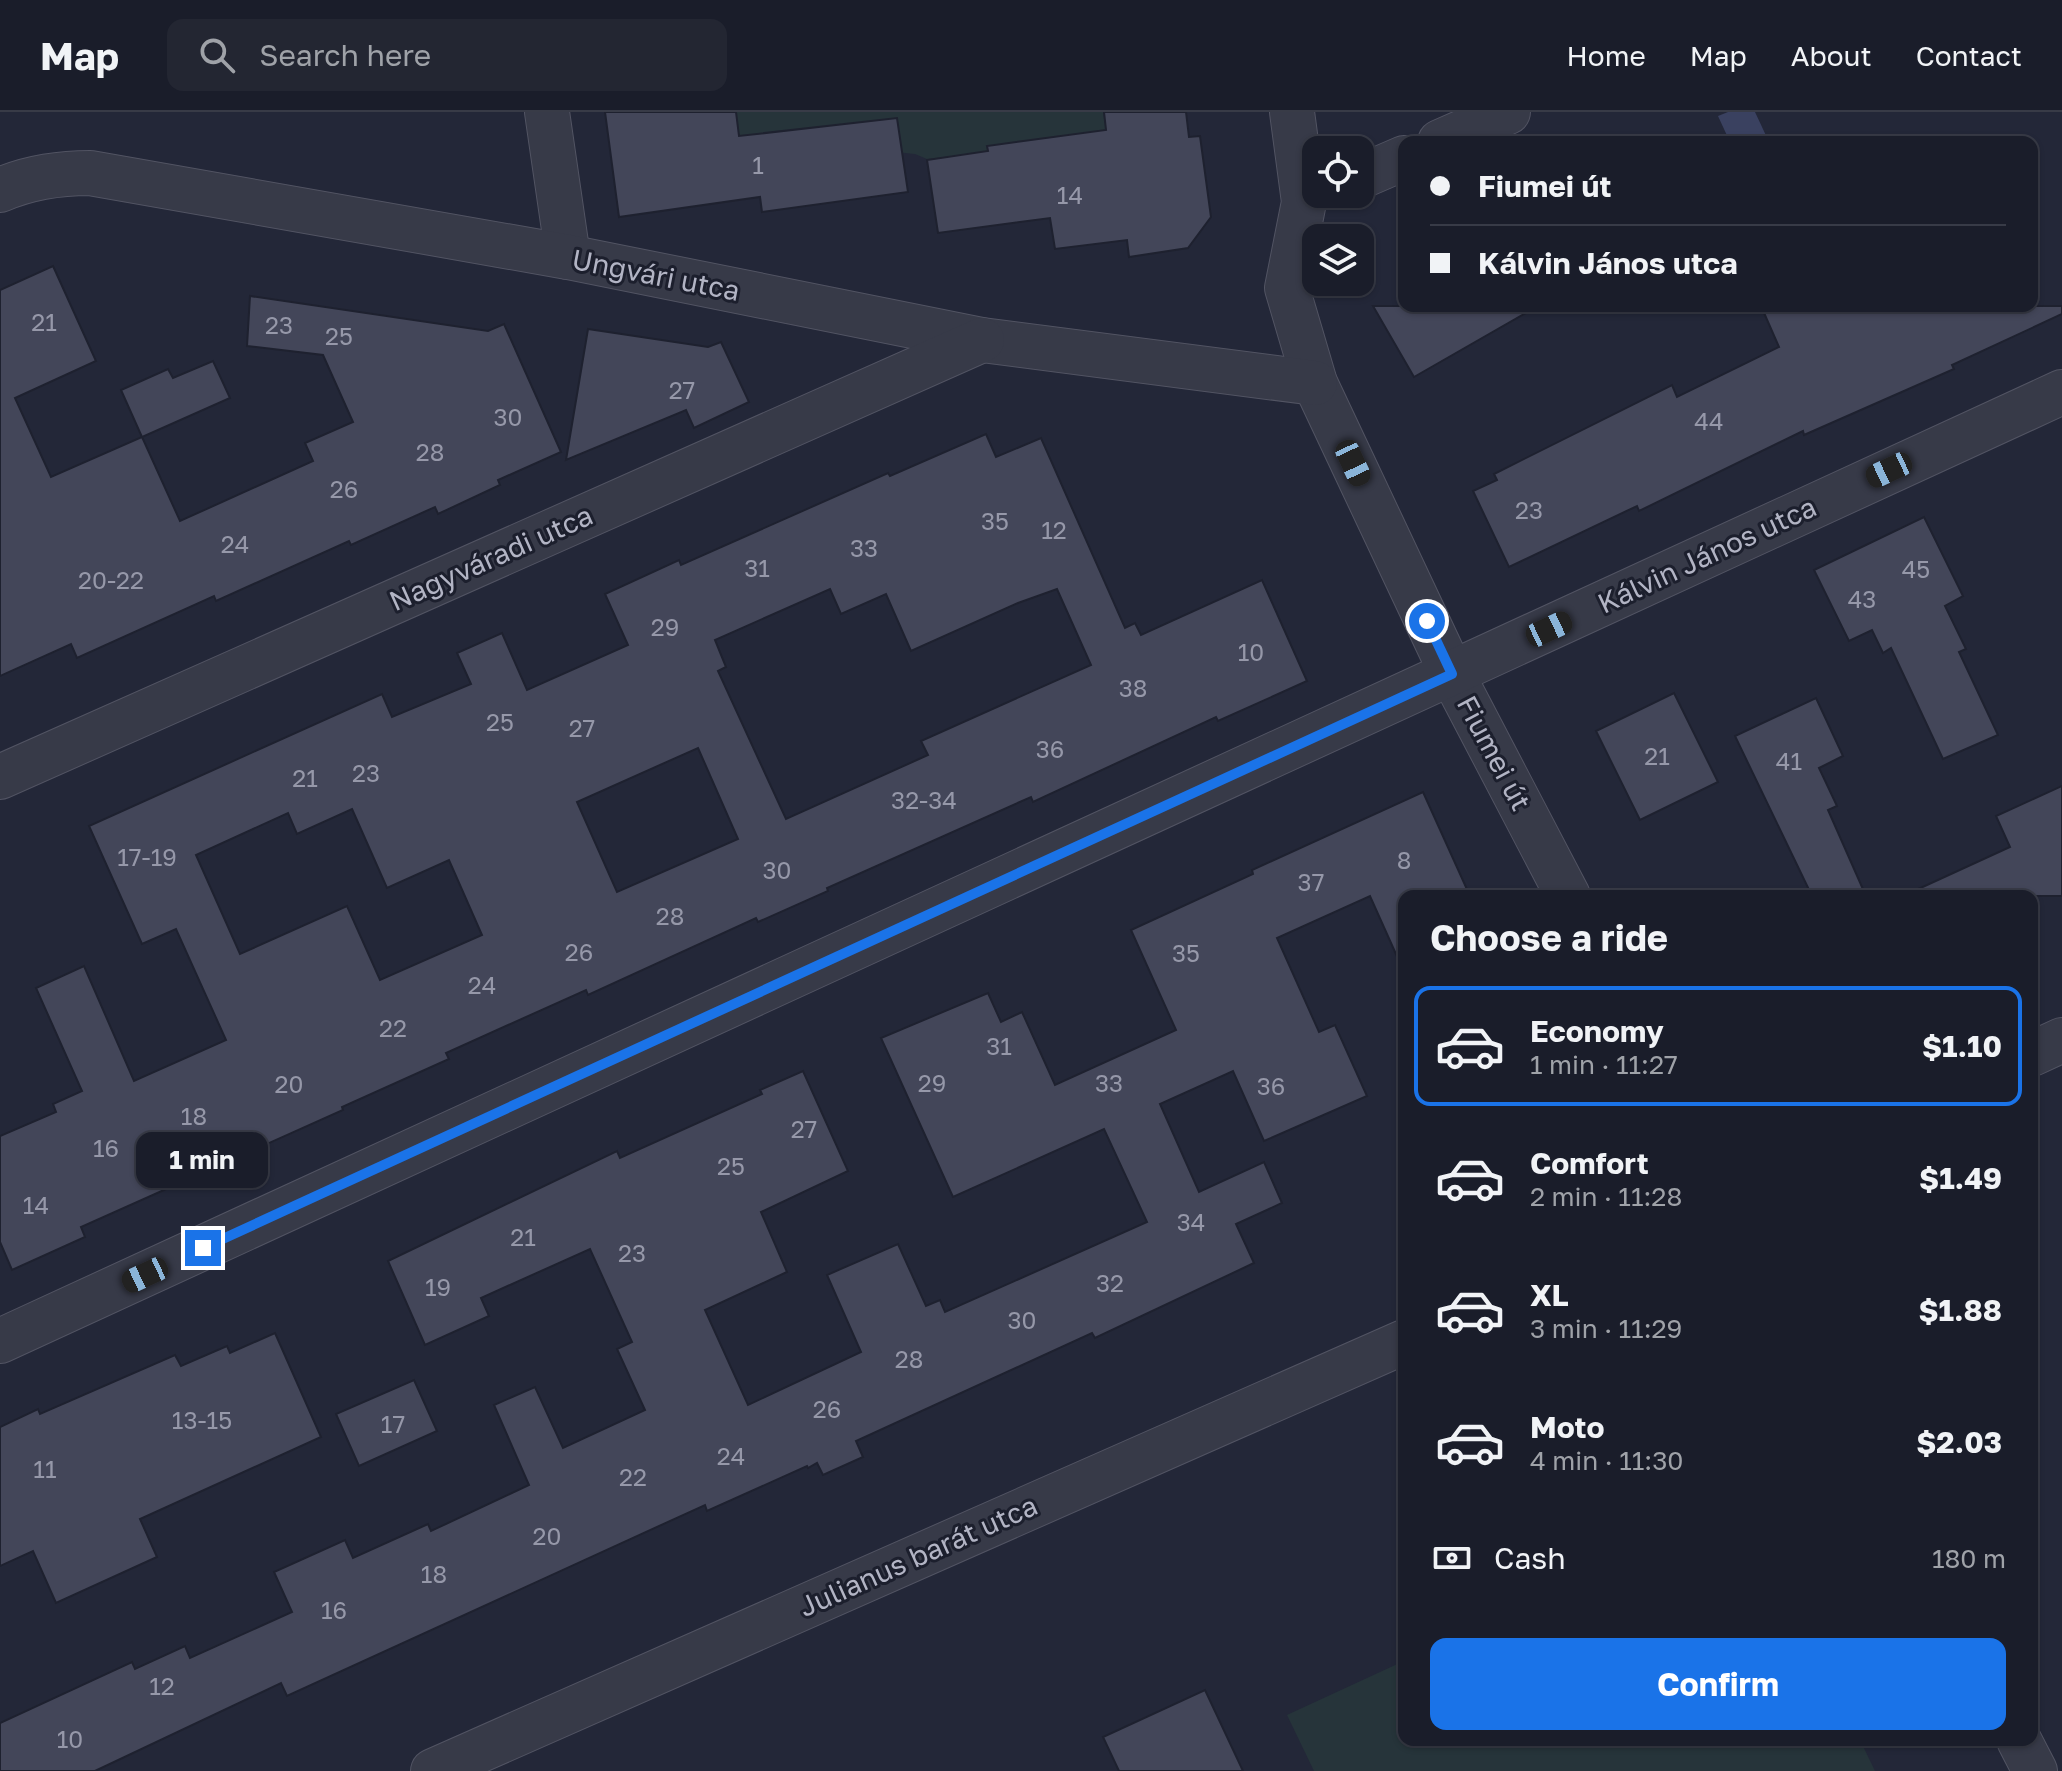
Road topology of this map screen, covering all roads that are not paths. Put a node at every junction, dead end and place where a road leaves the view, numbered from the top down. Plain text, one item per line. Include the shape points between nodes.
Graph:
1 (547, 112) edge
2 (1292, 112) edge
3 (1508, 112) edge
4 (1454, 136) edge
5 (1302, 153) edge
6 (1398, 161) edge
7 (1374, 171) edge
8 (0, 190) edge
9 (1310, 208) edge
10 (568, 257) junction
11 (982, 340) junction
12 (1315, 383) junction
13 (2062, 392) edge
14 (1452, 674) junction
15 (0, 777) edge
16 (1565, 890) edge
17 (2062, 1040) edge
18 (2038, 1051) edge
19 (0, 1341) edge
20 (1398, 1345) edge
21 (433, 1771) edge

1 - 10 street
2 - 5 street, Fiumei út
3 - 4 street
6 - 7 street
8 - 10 street, Ungvári utca via 56,173 90,173
9 - 12 street, Fiumei út via 1287,288
10 - 11 street, Ungvári utca
11 - 12 street, Ungvári utca
11 - 15 street, Nagyváradi utca
12 - 14 street, Fiumei út
13 - 14 street, Kálvin János utca
14 - 16 street, Fiumei út
14 - 19 street, Kálvin János utca
17 - 18 street
20 - 21 street, Julianus barát utca

